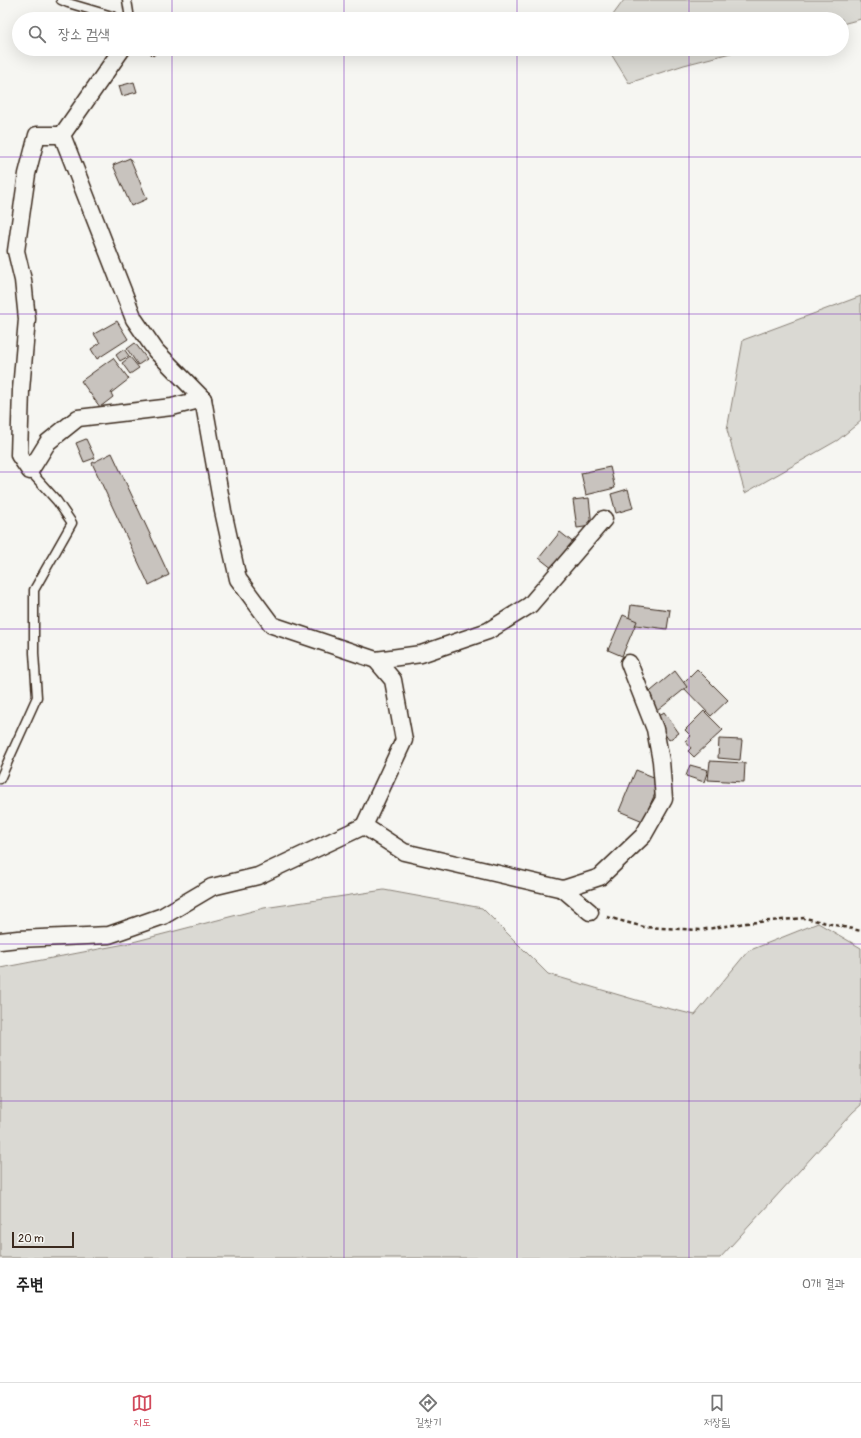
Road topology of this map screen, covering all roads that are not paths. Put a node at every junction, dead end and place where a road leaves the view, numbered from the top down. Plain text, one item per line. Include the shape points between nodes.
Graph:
1 (61, 0) edge
2 (127, 0) edge
3 (98, 12) edge
4 (129, 12) edge
5 (117, 56) edge
6 (62, 135) junction
7 (203, 399) junction
8 (30, 471) junction
9 (604, 519) dead end
10 (376, 660) junction
11 (629, 663) dead end
12 (0, 779) edge
13 (364, 826) junction
14 (563, 889) junction
15 (590, 912) road end
16 (0, 941) edge

1 - 3 lane
2 - 4 lane
5 - 6 street
6 - 7 street via 134,319 156,351
6 - 8 street via 36,135 27,174 16,251 23,280 27,319 19,454
7 - 8 street via 172,407 78,418 48,442
7 - 10 street via 238,580 272,625
8 - 12 lane via 72,523 34,590 37,696
9 - 10 street via 530,605 488,631 421,654
10 - 13 street via 393,680 404,740
11 - 14 street via 655,729 664,799 643,836 600,877
13 - 14 street via 404,852
13 - 16 street via 258,876 212,887 163,916 109,935 18,938
14 - 15 street

